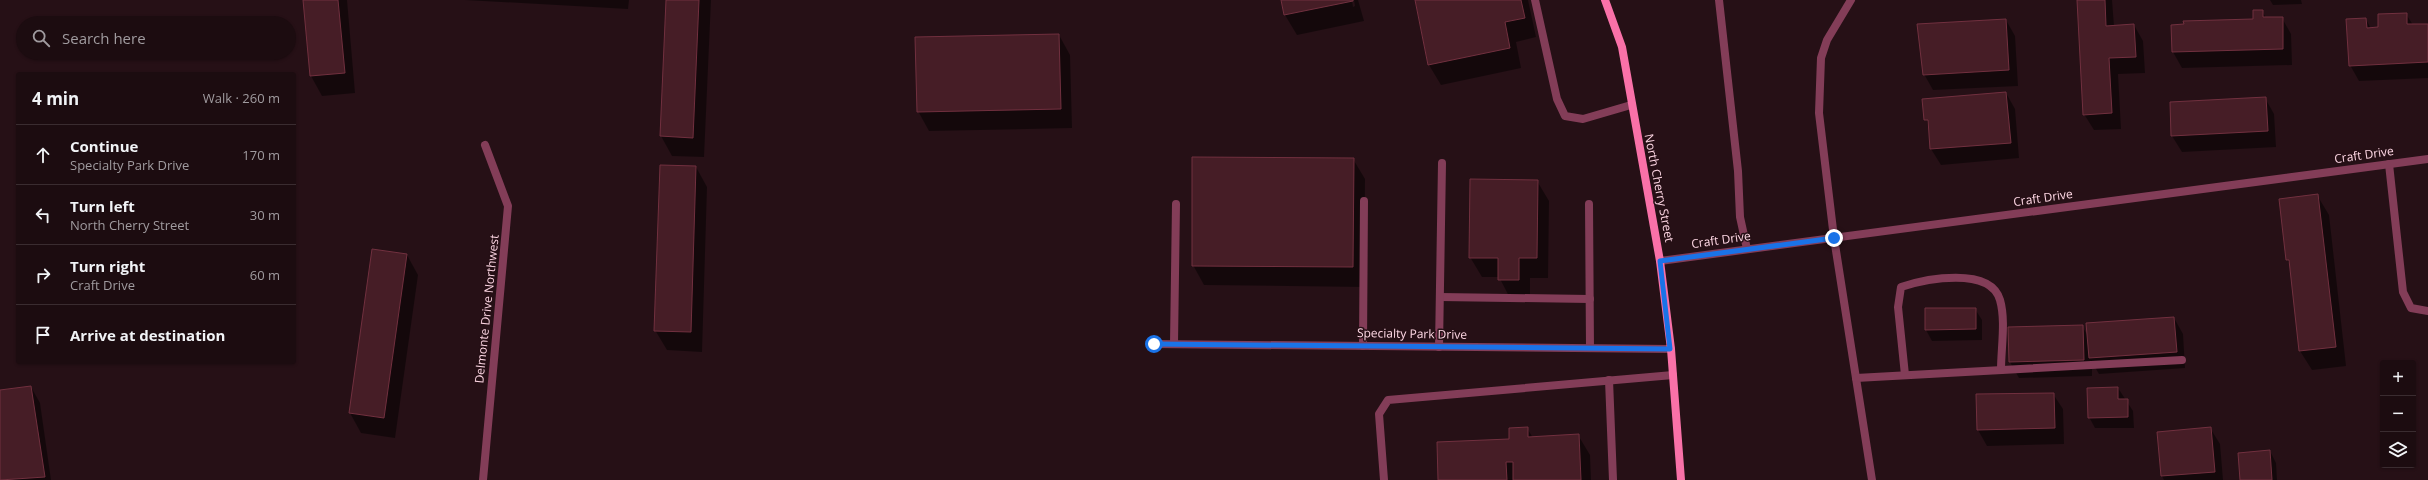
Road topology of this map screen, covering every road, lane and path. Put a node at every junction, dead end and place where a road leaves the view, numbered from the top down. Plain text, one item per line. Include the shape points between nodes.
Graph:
1 (1535, 0) edge
2 (1605, 0) edge
3 (1719, 0) edge
4 (1851, 0) edge
5 (1631, 105) junction
6 (486, 144) dead end
7 (2428, 159) edge
8 (1442, 163) dead end
9 (2389, 164) junction
10 (1364, 201) dead end
11 (1176, 204) dead end
12 (1589, 204) dead end
13 (1834, 238) junction
14 (1747, 249) junction
15 (1660, 261) junction
16 (1440, 297) junction
17 (1590, 299) junction
18 (2428, 311) edge
19 (1154, 344) dead end
20 (1174, 344) junction
21 (1363, 346) junction
22 (1439, 347) junction
23 (1590, 348) junction
24 (1670, 349) junction
25 (2182, 360) dead end
26 (2001, 370) junction
27 (1673, 375) junction
28 (1905, 376) junction
29 (1856, 378) junction
30 (1609, 380) junction
31 (483, 480) edge
32 (1384, 480) edge
33 (1613, 480) edge
34 (1681, 480) edge
35 (1872, 480) edge

1 - 5 street via 1557,99 1565,116 1583,119
2 - 5 main road, North Cherry Street via 1622,46
3 - 14 street via 1738,171 1740,217
4 - 13 street via 1827,40 1821,58 1819,82 1819,113
5 - 15 main road, North Cherry Street
6 - 31 street, Delmonte Drive Northwest via 508,206
7 - 9 street, Craft Drive
8 - 16 street
9 - 13 street, Craft Drive
9 - 18 street via 2403,292 2411,308
10 - 21 street
11 - 20 street
12 - 17 street
13 - 14 street, Craft Drive
13 - 29 street
14 - 15 street, Craft Drive
15 - 24 main road, North Cherry Street
16 - 17 street
16 - 22 street
17 - 23 street
19 - 20 street, Specialty Park Drive
20 - 21 street, Specialty Park Drive
21 - 22 street, Specialty Park Drive
22 - 23 street, Specialty Park Drive
23 - 24 street, Specialty Park Drive
24 - 27 main road, North Cherry Street
25 - 26 street
26 - 28 street
26 - 28 street via 2000,300 1996,290 1985,281 1937,278 1901,287 1898,307
27 - 30 street
27 - 34 main road, North Cherry Street
28 - 29 street
29 - 35 street
30 - 32 street via 1388,400 1379,414
30 - 33 street

